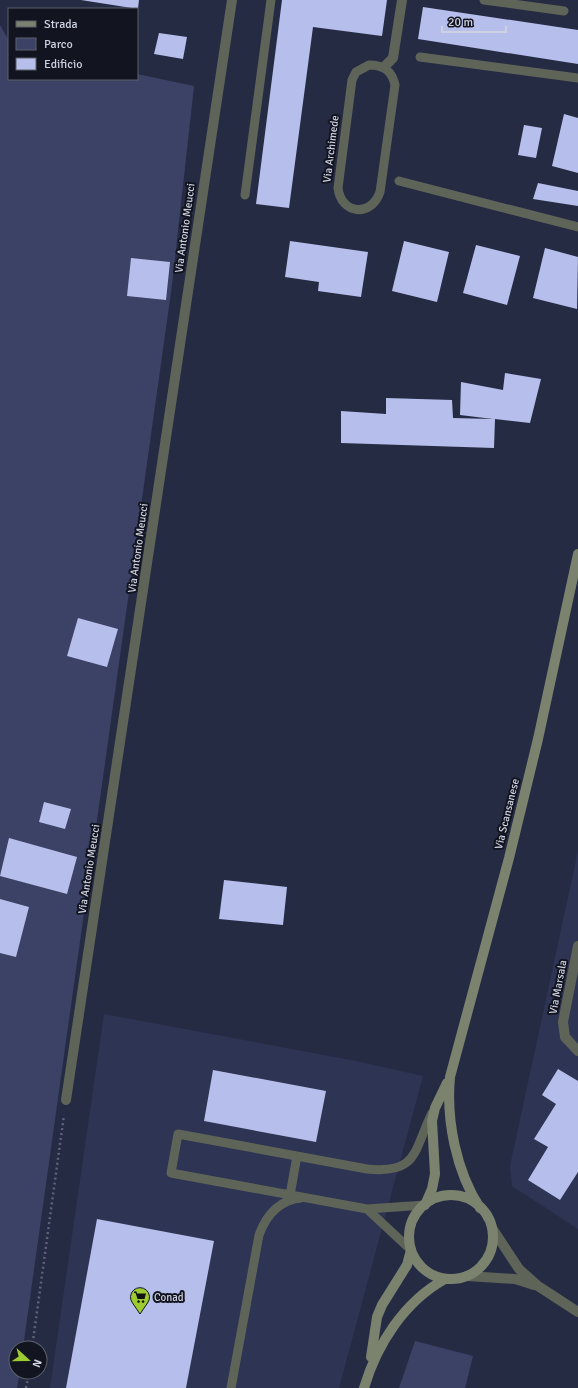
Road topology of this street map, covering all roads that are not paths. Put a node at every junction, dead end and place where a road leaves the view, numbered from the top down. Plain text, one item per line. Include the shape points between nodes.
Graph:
1 (232, 0) edge
2 (271, 0) edge
3 (402, 0) edge
4 (484, 0) edge
5 (564, 11) dead end
6 (420, 58) dead end
7 (384, 67) junction
8 (578, 78) edge
9 (399, 181) dead end
10 (245, 195) dead end
11 (578, 227) edge
12 (578, 554) edge
13 (578, 946) edge
14 (578, 1051) edge
15 (450, 1077) junction
16 (66, 1100) road end
17 (435, 1108) junction
18 (297, 1156) junction
19 (290, 1195) junction
20 (306, 1198) junction
21 (424, 1205) junction
22 (480, 1208) junction
23 (367, 1209) junction
24 (492, 1228) junction
25 (411, 1250) junction
26 (467, 1276) junction
27 (445, 1279) junction
28 (538, 1286) junction
29 (578, 1312) edge
30 (370, 1365) junction
31 (231, 1388) edge
32 (364, 1388) edge

1 - 16 street, Via Antonio Meucci
2 - 10 lane
3 - 7 street via 393,58
4 - 5 lane
6 - 8 lane
7 - 7 lane, Via Archimede via 362,67 352,80 338,188 343,202 349,208 357,210 372,206 378,200 380,192 394,85
9 - 11 lane
12 - 15 main road, Via Scansanese via 534,754
13 - 14 street, Via Marsala via 563,1022 565,1037
15 - 17 main road, Via Scansanese
15 - 22 main road, Via Scansanese via 448,1100 453,1136 464,1176
17 - 18 lane via 413,1155 397,1169 367,1169
17 - 21 main road, Via Scansanese via 432,1121 434,1174 432,1189
18 - 19 lane
18 - 19 lane via 178,1134 171,1173
19 - 20 lane
20 - 23 lane
20 - 31 lane via 281,1205 263,1225
21 - 22 main road, Via Scansanese via 435,1198 460,1196
21 - 23 lane
21 - 25 main road, Via Scansanese via 411,1225
22 - 24 main road, Via Scansanese via 488,1217
23 - 25 lane
24 - 26 main road, Via Scansanese via 493,1240 485,1262
24 - 28 street via 519,1269
25 - 27 main road, Via Scansanese via 416,1261 425,1270
25 - 30 main road, Via Scansanese via 407,1266 377,1317
26 - 27 main road, Via Scansanese
26 - 28 street via 515,1279
27 - 30 main road, Via Scansanese via 413,1301 379,1347
28 - 29 street
30 - 32 main road, Via Scansanese

